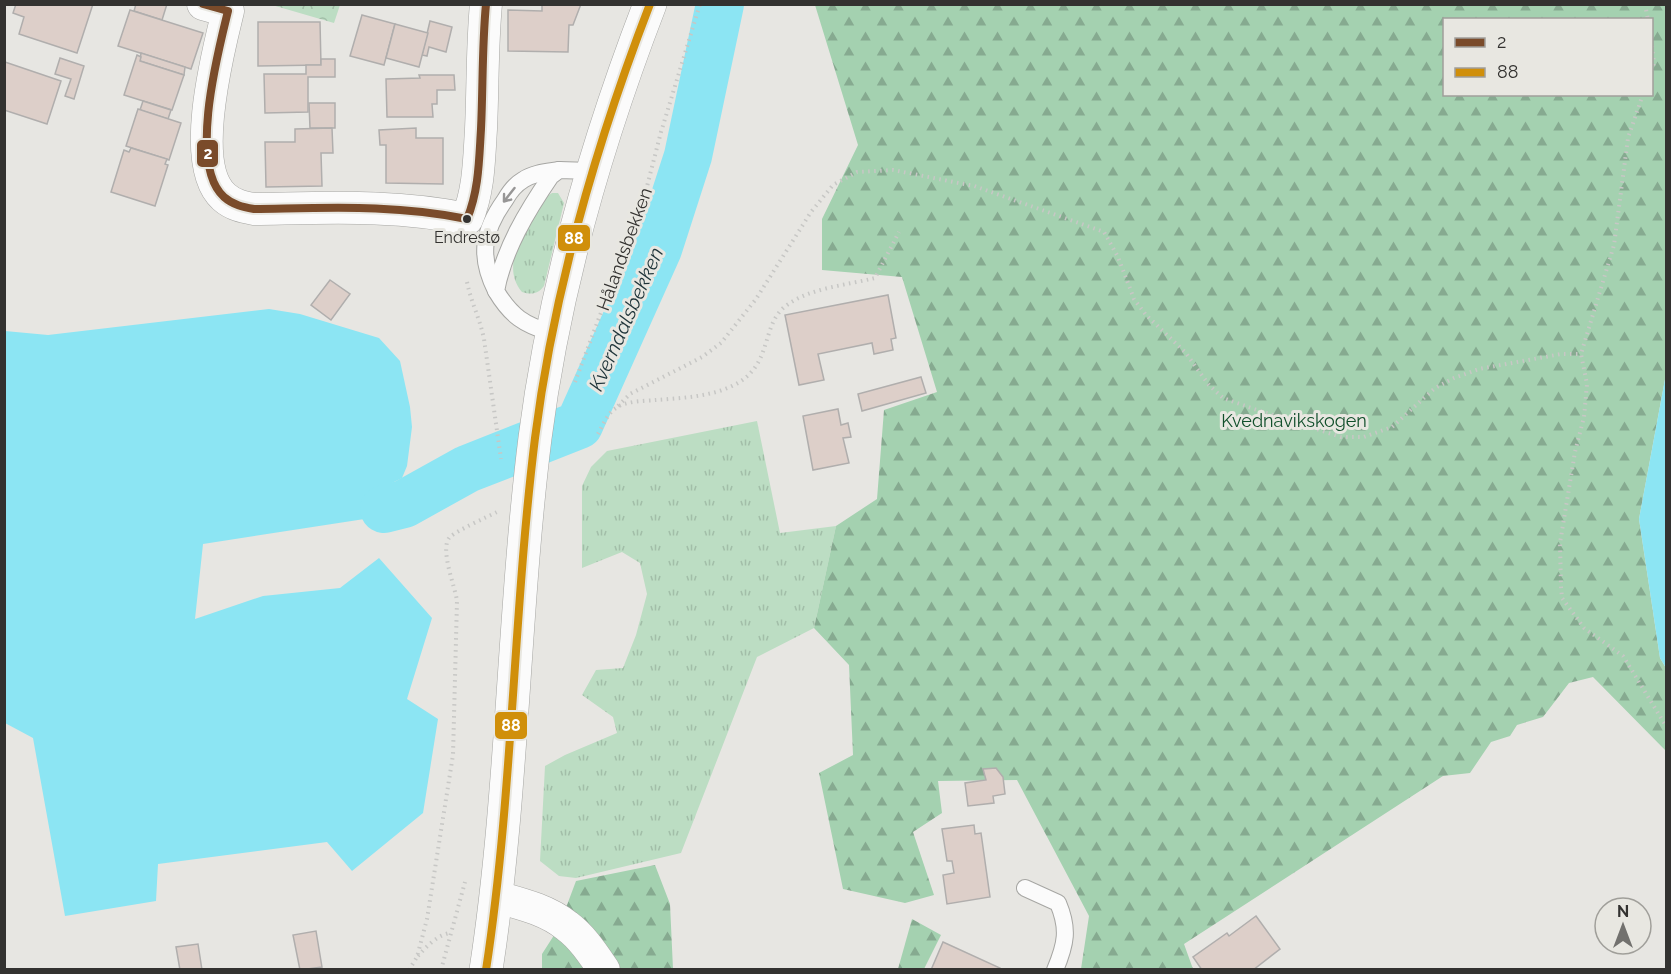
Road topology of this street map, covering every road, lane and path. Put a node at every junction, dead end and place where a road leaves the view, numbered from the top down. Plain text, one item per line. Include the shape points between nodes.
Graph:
1 (203, 4) edge
2 (486, 4) edge
3 (650, 4) edge
4 (700, 4) edge
5 (1642, 96) edge
6 (559, 170) junction
7 (591, 171) junction
8 (899, 232) dead end
9 (467, 281) dead end
10 (496, 291) junction
11 (552, 333) junction
12 (1581, 354) junction
13 (572, 392) dead end
14 (618, 406) junction
15 (498, 432) dead end
16 (598, 434) dead end
17 (535, 435) junction
18 (501, 465) dead end
19 (496, 524) dead end
20 (1666, 726) edge
21 (466, 877) dead end
22 (1025, 888) dead end
23 (497, 897) junction
24 (450, 933) junction
25 (417, 957) junction
26 (409, 969) edge
27 (441, 969) edge
28 (486, 969) edge
29 (499, 969) edge
30 (604, 969) edge
31 (1055, 969) edge

1 - 2 street via 228,11 211,82 208,119 211,174 223,196 239,207 254,209 381,207 467,219 477,192
3 - 7 main road
4 - 13 path, Hålandsbekken via 644,198
5 - 12 path via 1628,138 1614,245
6 - 7 lane
6 - 10 lane via 544,187 506,252
6 -> 10 lane via 522,180 499,208 489,228 485,251 487,272
7 - 11 main road
8 - 14 path via 875,278 811,293 786,305 775,318 758,364 746,380 721,392
9 - 15 path via 483,331
10 - 11 lane via 521,321
11 - 17 main road
12 - 14 path via 1479,369 1435,388 1392,426 1364,437 1341,437 1223,398 1134,299 1104,232 974,186 892,170 857,172 833,185 811,212 756,299 721,343 630,394
12 - 20 path via 1587,384 1560,543 1563,598 1584,628 1623,656
14 - 16 path via 609,413
17 - 18 path
17 - 23 main road
19 - 25 path via 497,512 450,537 446,546 457,601 453,755 427,919
21 - 24 path
22 - 31 lane via 1058,903 1064,917 1066,933
23 - 28 main road
23 - 29 main road
23 - 30 street via 542,911 568,926
24 - 25 path via 438,938
24 - 27 path
25 - 26 path

